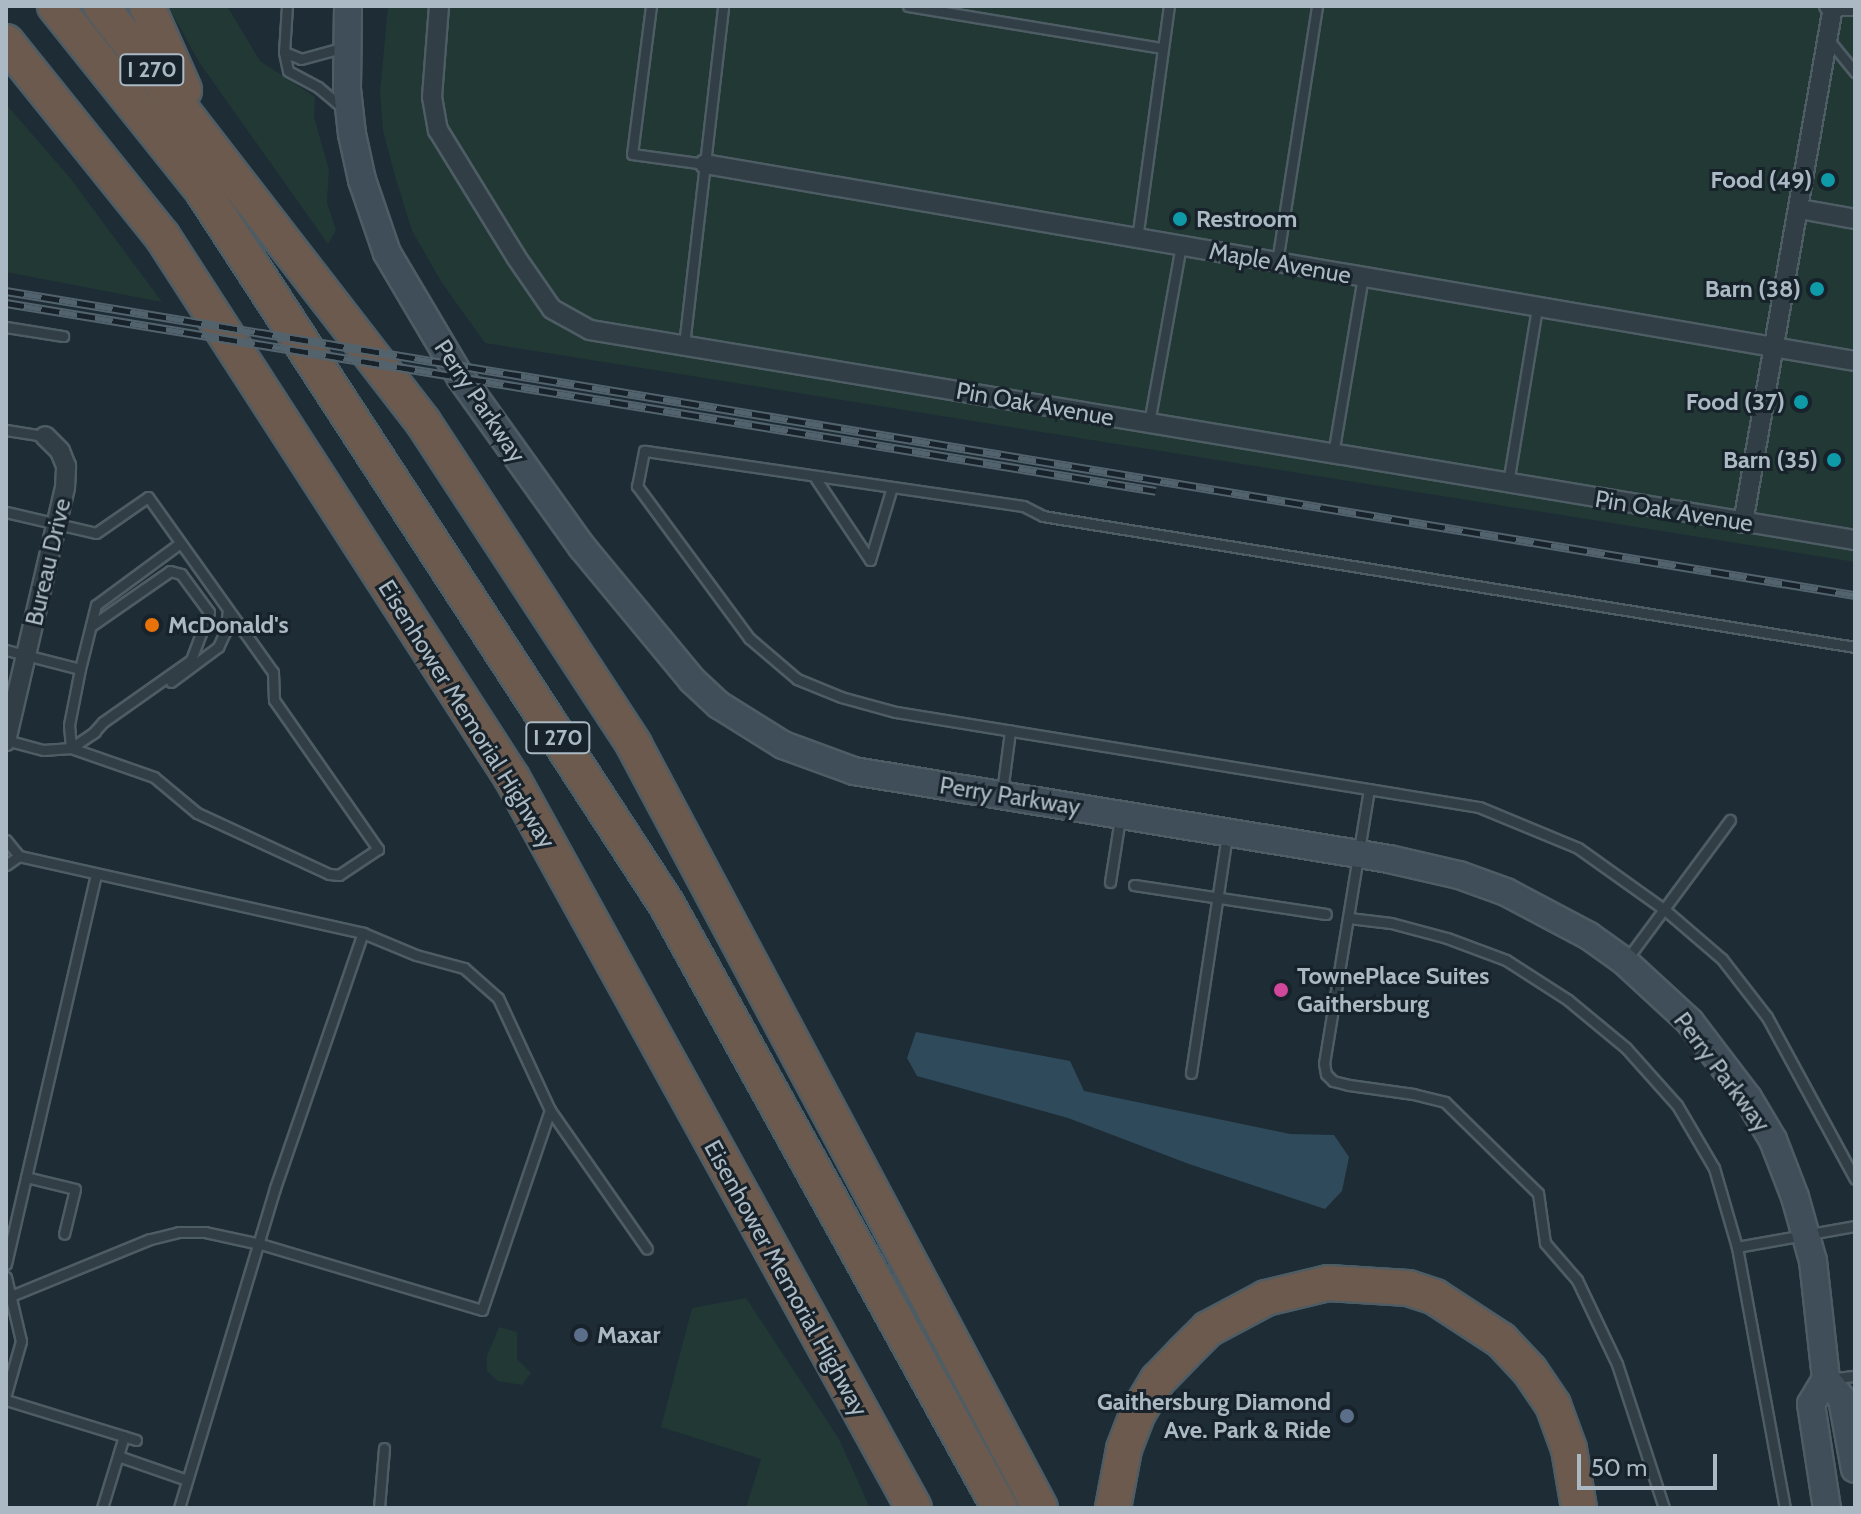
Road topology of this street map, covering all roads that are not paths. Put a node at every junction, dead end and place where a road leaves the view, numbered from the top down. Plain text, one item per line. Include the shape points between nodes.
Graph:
1 (55, 6) edge
2 (101, 6) edge
3 (147, 6) edge
4 (287, 6) edge
5 (348, 6) edge
6 (439, 6) edge
7 (651, 6) edge
8 (723, 6) edge
9 (908, 6) edge
10 (1169, 6) edge
11 (1317, 6) edge
12 (1831, 6) edge
13 (1855, 6) edge
14 (1828, 39) junction
15 (6, 42) edge
16 (346, 46) junction
17 (1163, 48) junction
18 (284, 52) junction
19 (1855, 72) edge
20 (349, 113) junction
21 (203, 134) junction
22 (705, 164) junction
23 (1800, 209) junction
24 (1855, 219) edge
25 (1137, 239) junction
26 (1181, 246) junction
27 (1277, 262) junction
28 (1363, 277) junction
29 (1537, 307) junction
30 (6, 327) edge
31 (63, 336) dead end
32 (684, 345) junction
33 (1774, 347) junction
34 (1855, 361) edge
35 (1149, 423) junction
36 (6, 430) edge
37 (45, 436) joint
38 (1333, 454) junction
39 (814, 476) junction
40 (1508, 483) junction
41 (892, 487) junction
42 (6, 512) edge
43 (57, 523) junction
44 (1743, 523) junction
45 (1855, 540) edge
46 (180, 543) junction
47 (228, 610) junction
48 (91, 626) junction
49 (1855, 647) edge
50 (6, 650) edge
51 (27, 655) junction
52 (80, 669) junction
53 (1010, 731) junction
54 (93, 733) junction
55 (6, 740) edge
56 (71, 748) junction
57 (1369, 789) junction
58 (1002, 795) junction
59 (1121, 815) junction
60 (1730, 820) dead end
61 (1227, 832) junction
62 (6, 840) edge
63 (1359, 854) junction
64 (19, 856) junction
65 (6, 865) edge
66 (96, 875) junction
67 (1110, 882) dead end
68 (1134, 885) dead end
69 (1217, 898) junction
70 (1665, 910) junction
71 (1326, 914) dead end
72 (1349, 918) junction
73 (363, 933) junction
74 (1624, 961) junction
75 (1191, 1073) dead end
76 (550, 1110) junction
77 (26, 1177) junction
78 (1855, 1179) edge
79 (1855, 1226) edge
80 (64, 1234) dead end
81 (1806, 1237) junction
82 (260, 1244) junction
83 (1737, 1247) junction
84 (647, 1249) dead end
85 (6, 1264) edge
86 (6, 1277) edge
87 (9, 1297) edge
88 (1855, 1376) edge
89 (1826, 1379) junction
90 (6, 1394) edge
91 (6, 1400) edge
92 (124, 1436) junction
93 (136, 1440) dead end
94 (384, 1448) dead end
95 (118, 1456) junction
96 (1855, 1469) edge
97 (187, 1480) junction
98 (102, 1508) edge
99 (179, 1508) edge
100 (379, 1508) edge
101 (914, 1508) edge
102 (1000, 1508) edge
103 (1040, 1508) edge
104 (1113, 1508) edge
105 (1579, 1508) edge
106 (1664, 1508) edge
107 (1785, 1508) edge
108 (1827, 1508) edge

1 - 102 highway, I 270 via 201,188 667,905
2 - 21 highway, I 270
3 - 21 highway
4 - 18 lane
5 - 16 street, Perry Parkway
6 - 32 street, Pin Oak Avenue via 432,97 438,130 552,309 590,330
7 - 22 lane via 632,154
8 - 22 lane
9 - 17 lane
10 - 17 lane
11 - 27 lane
12 - 13 street
12 - 14 street
14 - 19 lane
14 - 23 street
15 - 101 highway, Eisenhower Memorial Highway / I 270 via 162,236 512,778
16 - 18 lane via 301,59
16 - 20 street, Perry Parkway
17 - 25 lane
18 - 20 lane via 293,75 318,87
20 - 58 street, Perry Parkway via 362,180 387,253 452,364 582,547 692,680 719,705 783,745 854,771
21 - 103 highway, I 270 via 423,422 634,745
22 - 25 street, Maple Avenue
22 - 32 lane
23 - 24 street
23 - 33 street
25 - 26 street, Maple Avenue
26 - 27 street, Maple Avenue
26 - 35 lane
27 - 28 street, Maple Avenue
28 - 29 street, Maple Avenue
28 - 38 lane
29 - 33 street, Maple Avenue
29 - 40 lane
30 - 31 lane
32 - 35 street, Pin Oak Avenue
33 - 34 street, Maple Avenue
33 - 44 street
35 - 38 street, Pin Oak Avenue
36 - 37 lane
37 - 43 street, Bureau Drive via 66,466
38 - 40 street, Pin Oak Avenue
39 - 41 lane
39 - 41 lane via 870,560
39 - 53 lane via 644,451 637,486 749,638 797,679 896,712
40 - 44 street, Pin Oak Avenue
41 - 49 lane
42 - 43 lane
43 - 46 lane via 96,533 148,497
43 - 51 street, Bureau Drive
44 - 45 street, Pin Oak Avenue
46 - 47 lane
46 - 48 lane via 104,596
47 - 54 lane via 218,647 202,662
47 - 56 lane via 273,672 274,700 378,849 339,875 329,874 197,813 154,777
48 - 52 lane
48 - 54 lane via 170,571 181,574 209,612 191,660
50 - 51 lane
51 - 52 lane
51 - 55 street, Bureau Drive
52 - 56 lane via 69,725
53 - 57 lane
53 - 58 lane
54 - 56 lane
55 - 56 lane via 43,750
57 - 63 lane
57 - 70 lane via 1508,816 1578,848
58 - 59 street, Perry Parkway
59 - 61 street, Perry Parkway
59 - 67 lane
60 - 70 lane
61 - 63 street, Perry Parkway
61 - 69 lane
62 - 64 lane
63 - 72 lane
63 - 74 street, Perry Parkway via 1459,875 1506,892
64 - 65 lane
64 - 66 lane
66 - 73 lane
66 - 77 lane
68 - 69 lane
69 - 71 lane
69 - 75 lane
70 - 74 lane
70 - 78 lane via 1722,959 1767,1017
72 - 83 lane via 1391,923 1506,960 1568,1000 1626,1048 1677,1105 1714,1168
72 - 106 lane via 1326,1074 1349,1085 1445,1102 1538,1193 1545,1243 1577,1280 1617,1364
73 - 76 lane via 464,968 486,983 507,1014
73 - 82 lane
74 - 81 street, Perry Parkway via 1690,1022 1748,1098 1773,1140
76 - 82 lane via 482,1310
76 - 84 lane
77 - 80 lane via 75,1189
77 - 85 lane
79 - 81 lane
81 - 83 lane
81 - 89 street, Perry Parkway
82 - 87 lane via 179,1232 124,1248
82 - 97 lane
83 - 107 lane
86 - 87 lane
87 - 90 lane via 21,1341
88 - 89 lane
89 - 96 street, Perry Parkway via 1842,1399
89 - 108 street, Perry Parkway via 1811,1404
91 - 92 lane
92 - 93 lane
92 - 95 lane
94 - 100 lane
95 - 97 lane
95 - 98 lane
97 - 99 lane
104 - 105 highway via 1124,1449 1138,1413 1175,1362 1208,1329 1238,1312 1266,1298 1328,1283 1408,1288 1435,1297 1501,1340 1553,1405 1569,1449

